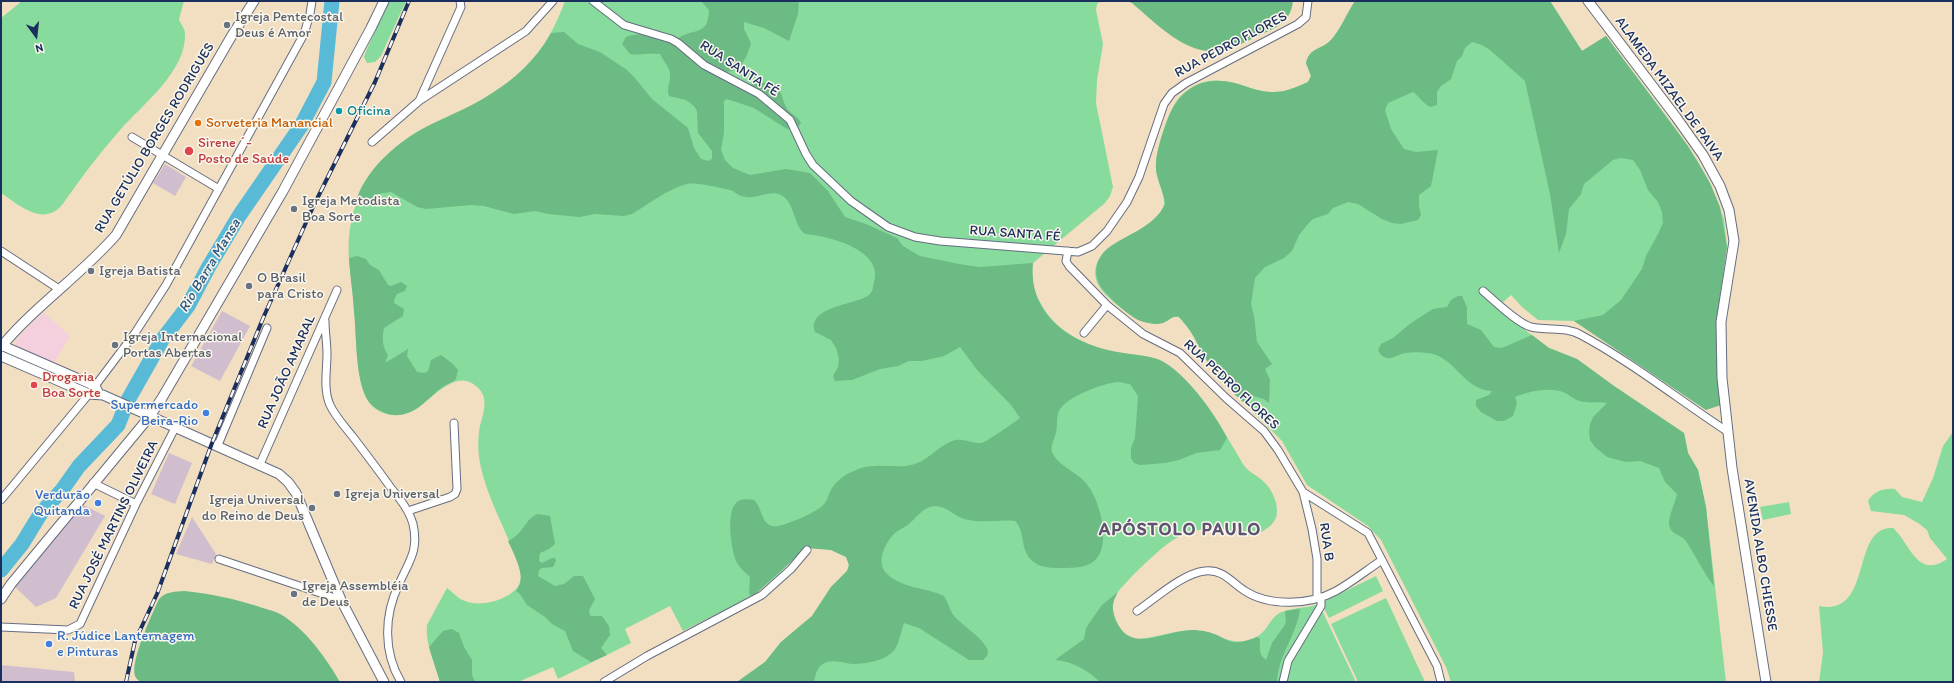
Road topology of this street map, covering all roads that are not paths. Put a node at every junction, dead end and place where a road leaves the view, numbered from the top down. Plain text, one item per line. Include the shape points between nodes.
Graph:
1 (254, 1) edge
2 (312, 1) edge
3 (384, 1) edge
4 (460, 1) edge
5 (553, 1) edge
6 (593, 1) edge
7 (1308, 1) edge
8 (1588, 1) edge
9 (428, 79) junction
10 (439, 88) junction
11 (419, 101) junction
12 (132, 137) dead end
13 (372, 142) dead end
14 (162, 156) junction
15 (219, 189) junction
16 (1, 251) edge
17 (1068, 252) junction
18 (59, 289) junction
19 (337, 290) dead end
20 (1483, 291) dead end
21 (1107, 305) junction
22 (325, 321) junction
23 (266, 328) dead end
24 (1084, 333) dead end
25 (2, 346) edge
26 (1, 356) edge
27 (97, 392) junction
28 (150, 416) junction
29 (454, 423) dead end
30 (175, 428) junction
31 (1728, 432) junction
32 (218, 445) junction
33 (260, 464) junction
34 (93, 484) junction
35 (1303, 492) junction
36 (1, 500) edge
37 (136, 504) junction
38 (408, 511) junction
39 (807, 550) dead end
40 (219, 559) dead end
41 (1382, 560) junction
42 (1319, 597) junction
43 (1, 599) edge
44 (341, 600) junction
45 (1137, 611) dead end
46 (1, 627) edge
47 (384, 682) edge
48 (401, 682) edge
49 (604, 682) edge
50 (1283, 682) edge
51 (1441, 682) edge
52 (1766, 682) edge

1 - 14 street, RUA GETÚLIO BORGES RODRIGUES
2 - 15 street via 304,34
3 - 28 street via 283,191
4 - 9 street via 461,7
5 - 10 street via 526,30
6 - 17 street, RUA SANTA FÉ via 624,25 671,39 704,65 759,94 790,120 813,165 851,201 888,227 915,237 940,241
7 - 17 street, RUA PEDRO FLORES via 1306,16 1298,24 1186,83 1172,94 1164,104 1135,187 1121,213 1092,246 1085,250
8 - 31 street, ALAMEDA MIZAEL DE PAIVA via 1702,155 1720,186 1729,210 1734,250 1723,310 1720,344
9 - 10 street
9 - 11 street
10 - 11 street
11 - 13 street
12 - 14 street
14 - 15 street
14 - 18 street, RUA GETÚLIO BORGES RODRIGUES via 116,235
15 - 27 street via 162,291
16 - 18 street
17 - 21 street, RUA PEDRO FLORES via 1066,261 1069,266
18 - 25 street, RUA GETÚLIO BORGES RODRIGUES
19 - 22 street, RUA JOÃO AMARAL
20 - 31 street via 1528,326 1542,329 1565,328 1581,334 1636,368
21 - 24 street
21 - 35 street, RUA PEDRO FLORES via 1144,334 1180,353 1264,431
22 - 33 street, RUA JOÃO AMARAL
22 - 38 street via 326,383 330,404
23 - 32 street
25 - 27 street
26 - 27 street
27 - 28 street
27 - 36 street
28 - 30 street
28 - 34 street
29 - 38 street via 457,489 455,494
30 - 32 street
30 - 37 street, RUA JOSÉ MARTINS OLIVEIRA
31 - 52 street, AVENIDA ALBO CHIESSE
32 - 33 street
33 - 44 street via 279,474 296,493
34 - 37 street
34 - 43 street
35 - 41 street, RUA PEDRO FLORES via 1364,530
35 - 42 street, RUA B via 1317,559
37 - 46 street, RUA JOSÉ MARTINS OLIVEIRA via 78,626 68,630
38 - 48 street via 415,547 393,598 387,644
39 - 49 street via 776,584 758,598
40 - 44 street
41 - 42 street via 1336,591
41 - 51 street, RUA PEDRO FLORES via 1437,666
42 - 45 street via 1284,602 1261,599 1219,572 1208,571 1186,578
42 - 50 street, RUA B via 1321,606 1288,661
44 - 47 street

